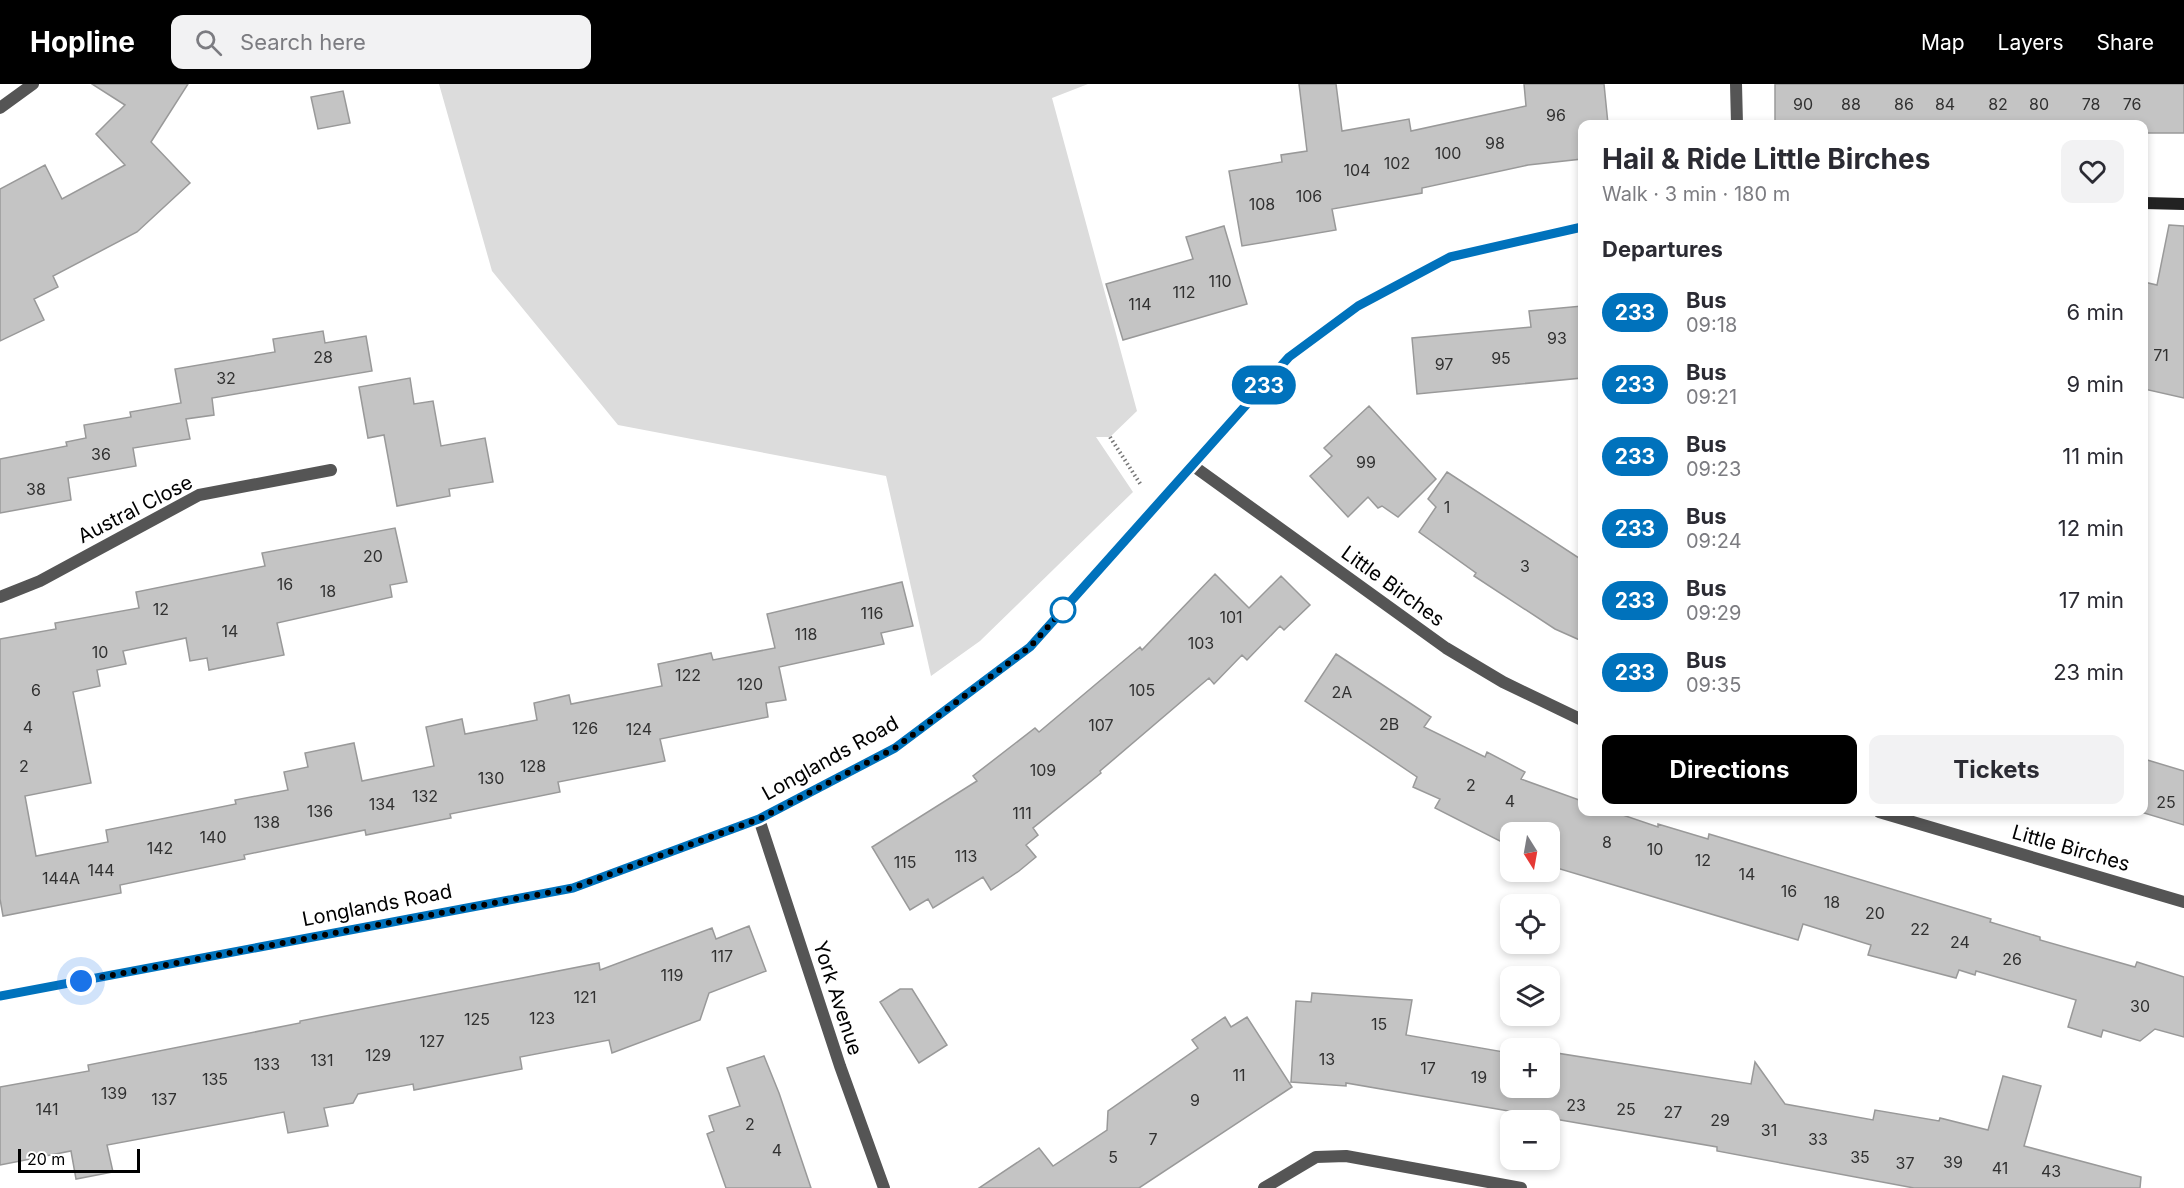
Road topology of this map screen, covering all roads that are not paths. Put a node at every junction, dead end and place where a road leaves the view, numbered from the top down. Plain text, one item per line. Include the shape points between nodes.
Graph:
1 (33, 84) edge
2 (1736, 84) edge
3 (0, 108) edge
4 (1737, 120) edge
5 (2148, 203) edge
6 (2184, 204) edge
7 (1578, 228) edge
8 (1192, 465) junction
9 (331, 470) dead end
10 (0, 597) edge
11 (1578, 718) edge
12 (1893, 816) edge
13 (759, 819) junction
14 (2184, 902) edge
15 (0, 996) edge
16 (884, 1188) edge
17 (1264, 1188) edge
18 (1521, 1188) edge

1 - 3 street
2 - 4 street
5 - 6 street
7 - 8 street, Longlands Road via 1450,257 1358,306 1289,357
8 - 11 street, Little Birches via 1446,648 1503,682
8 - 13 street, Longlands Road via 1030,647 895,748
9 - 10 street, Austral Close via 199,495 40,581
12 - 14 street, Little Birches
13 - 15 street, Longlands Road via 573,888
13 - 16 street, York Avenue
17 - 18 street via 1316,1157 1346,1156

